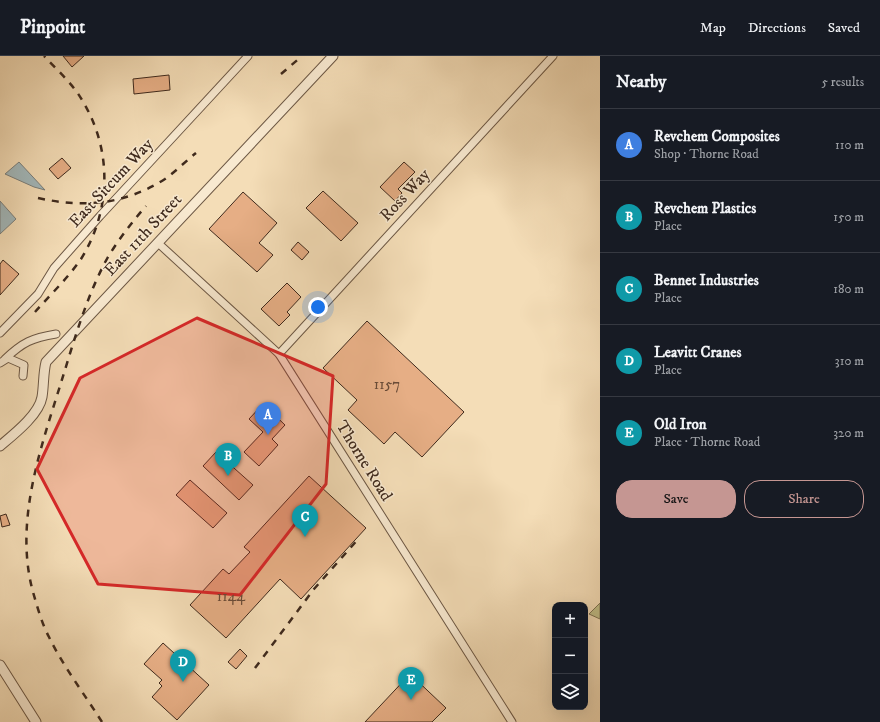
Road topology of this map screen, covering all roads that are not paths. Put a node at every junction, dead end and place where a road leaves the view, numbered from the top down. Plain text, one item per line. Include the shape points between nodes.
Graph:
1 (248, 56) edge
2 (333, 56) edge
3 (554, 56) edge
4 (158, 243) junction
5 (0, 333) edge
6 (56, 334) dead end
7 (279, 354) junction
8 (3, 361) edge
9 (23, 376) dead end
10 (0, 446) edge
11 (0, 665) edge
12 (36, 722) edge
13 (512, 722) edge

1 - 5 street, East Sitcum Way via 96,220 54,268 38,294
2 - 4 street, East 11th Street
3 - 7 street, Ross Way
4 - 7 street, Thorne Road
4 - 10 street, East 11th Street via 46,362 39,404 26,422
6 - 8 street via 36,337 21,345
7 - 13 street, Thorne Road
8 - 9 street via 12,358 24,365
11 - 12 street

